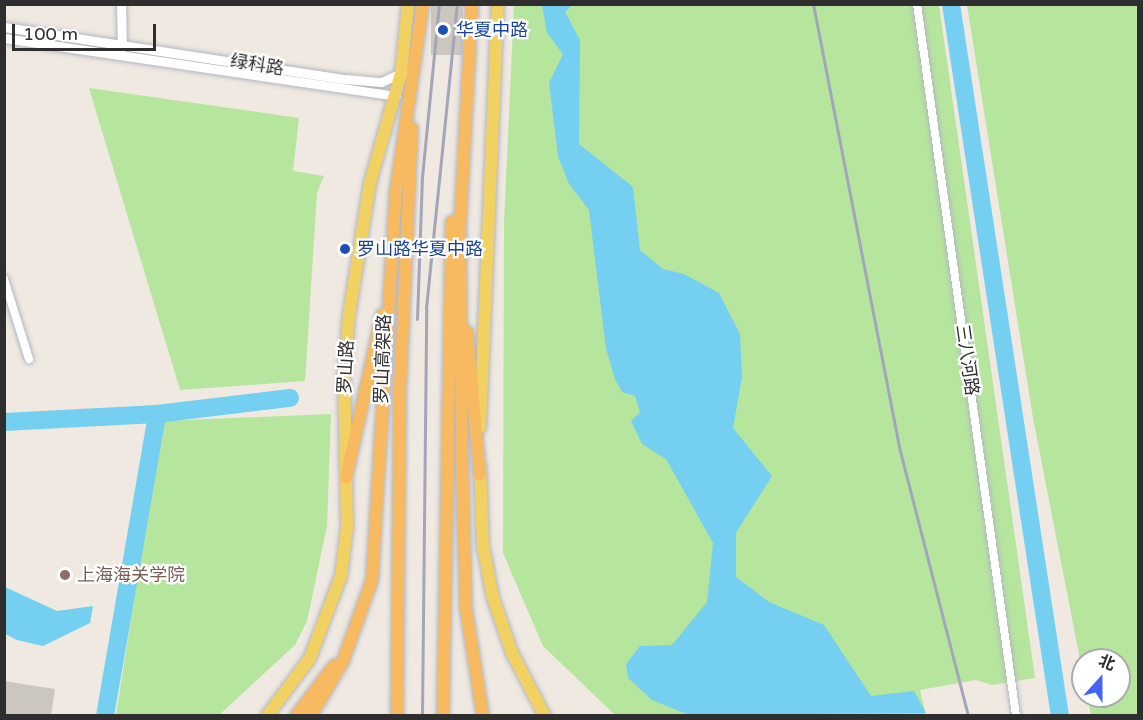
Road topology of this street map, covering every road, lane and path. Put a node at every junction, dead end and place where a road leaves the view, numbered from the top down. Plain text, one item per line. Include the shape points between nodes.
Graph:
1 (121, 4) edge
2 (408, 4) edge
3 (424, 4) edge
4 (471, 4) edge
5 (498, 4) edge
6 (917, 4) edge
7 (4, 27) edge
8 (4, 38) edge
9 (122, 49) junction
10 (401, 73) junction
11 (396, 96) junction
12 (460, 229) junction
13 (392, 249) junction
14 (4, 279) edge
15 (29, 359) dead end
16 (480, 474) junction
17 (346, 478) junction
18 (317, 698) junction
19 (267, 716) edge
20 (296, 716) edge
21 (311, 716) edge
22 (397, 716) edge
23 (443, 716) edge
24 (484, 716) edge
25 (545, 716) edge
26 (1016, 716) edge

1 - 9 street
2 - 10 main road, 罗山路
3 - 13 highway
3 - 22 highway, 罗山高架路 via 404,260
4 - 12 highway
4 - 23 highway via 449,284
5 - 16 main road
6 - 26 street, 三八河路
7 - 9 street, 绿科路
8 - 9 street, 绿科路
9 - 10 street, 绿科路 via 345,79 381,82
9 - 11 street, 绿科路
10 - 11 main road, 罗山路
11 - 17 main road, 罗山路 via 370,183 357,253 344,372
12 - 16 highway
12 - 24 highway via 469,640
13 - 17 highway
13 - 18 highway via 376,558 352,641
14 - 15 street
16 - 25 main road via 493,598 512,653
17 - 19 main road, 罗山路 via 345,555 331,612 310,658
18 - 20 highway
18 - 21 highway

